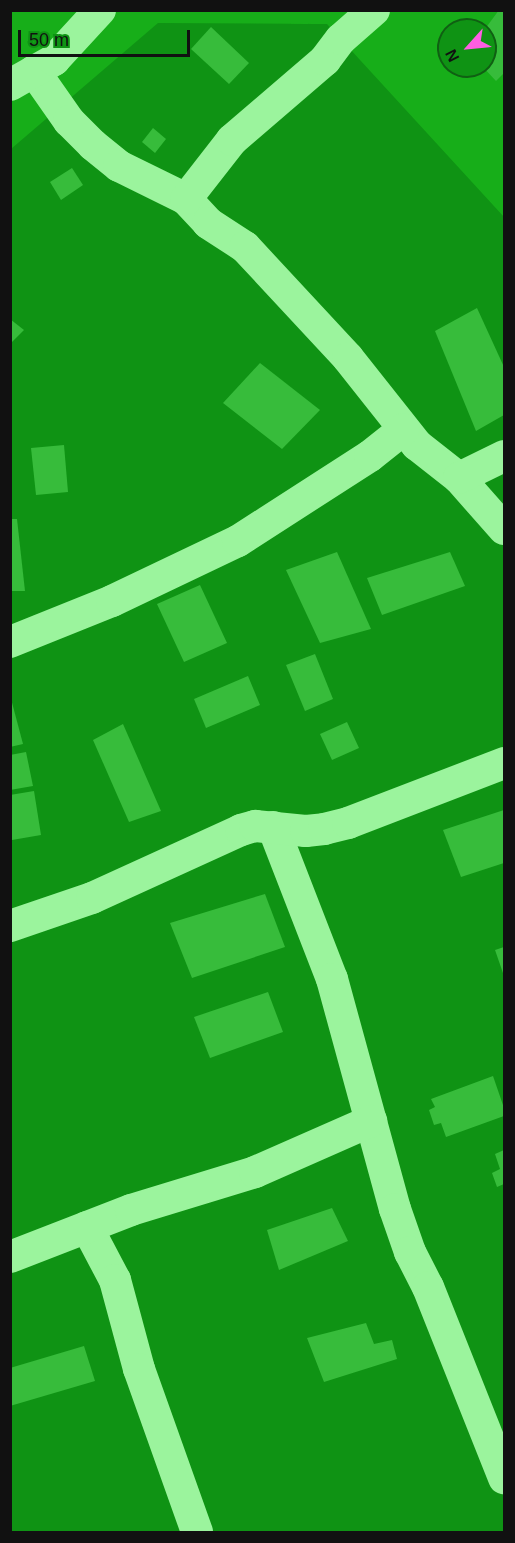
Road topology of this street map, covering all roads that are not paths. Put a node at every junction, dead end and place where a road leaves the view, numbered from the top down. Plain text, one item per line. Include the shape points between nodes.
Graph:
1 (100, 10) edge
2 (374, 10) edge
3 (22, 78) edge
4 (186, 199) junction
5 (404, 429) junction
6 (504, 456) edge
7 (459, 478) junction
8 (504, 529) edge
9 (10, 642) edge
10 (504, 763) edge
11 (273, 827) junction
12 (10, 926) edge
13 (371, 1121) junction
14 (87, 1227) junction
15 (10, 1257) edge
16 (504, 1478) edge
17 (197, 1533) edge

1 - 3 street via 54,60
2 - 4 street via 341,39 325,60 232,140
3 - 4 street via 120,165
4 - 5 street via 208,223 244,247 348,358
5 - 7 street via 417,445
5 - 9 street via 370,456 238,541 111,601
6 - 7 street
7 - 8 street
10 - 11 street via 348,823 306,831
11 - 12 street via 241,830 92,898
11 - 13 street via 332,979
13 - 14 street via 255,1172
13 - 16 street via 410,1252 428,1287
14 - 15 street
14 - 17 street via 115,1280 138,1369

